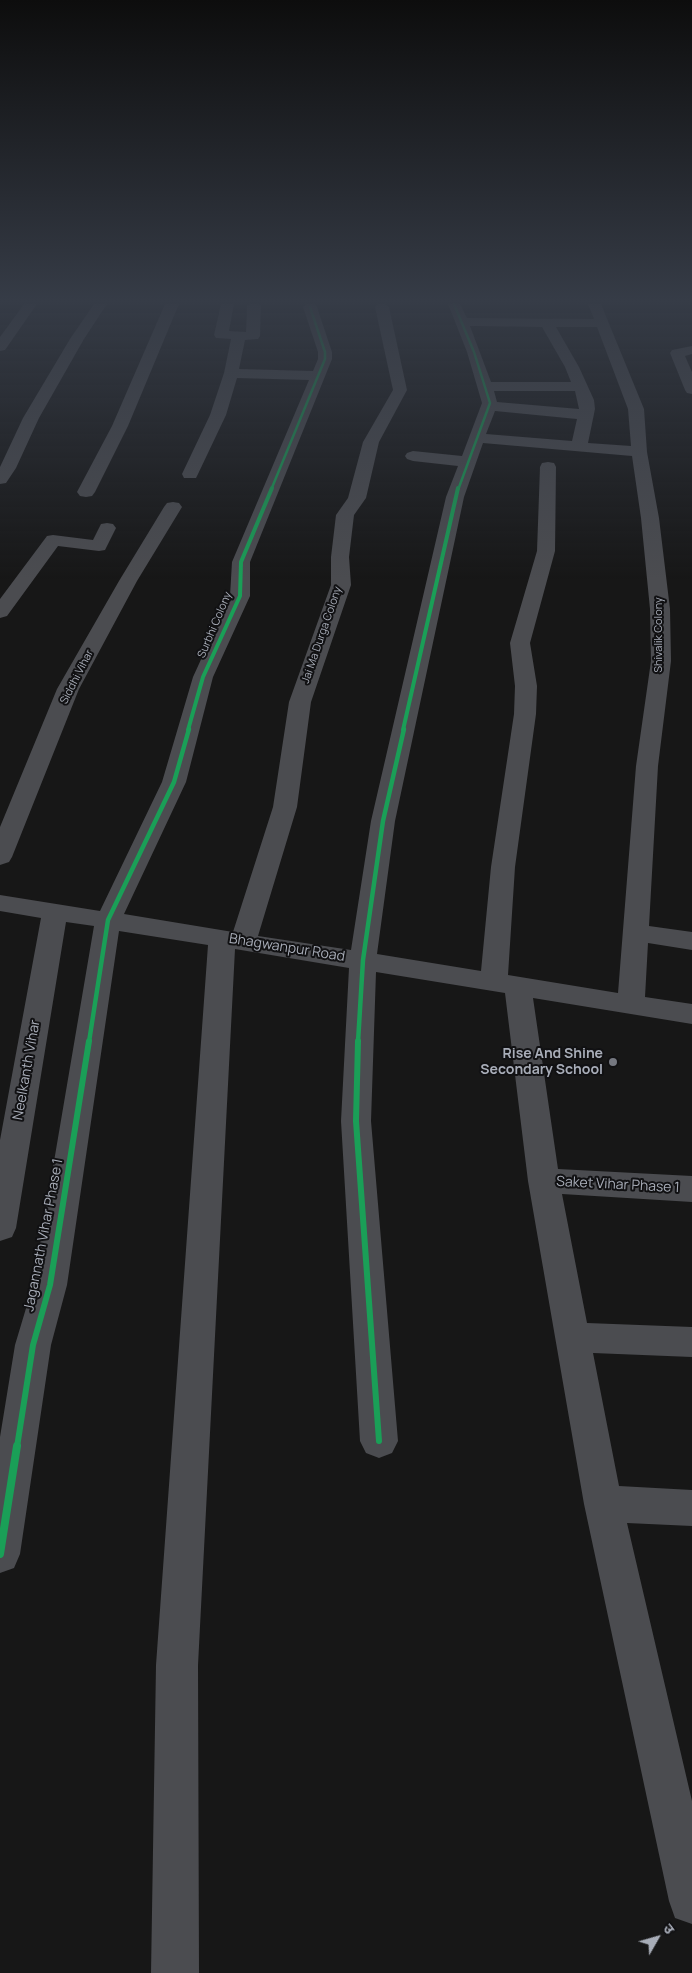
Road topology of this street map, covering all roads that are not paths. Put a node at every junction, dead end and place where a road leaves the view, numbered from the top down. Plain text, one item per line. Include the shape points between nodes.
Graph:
1 (44, 396) edge
2 (133, 396) edge
3 (224, 396) edge
4 (311, 396) edge
5 (397, 396) edge
6 (490, 396) edge
7 (584, 396) edge
8 (631, 396) edge
9 (488, 406) junction
10 (585, 415) junction
11 (476, 438) junction
12 (579, 447) junction
13 (639, 452) junction
14 (412, 456) dead end
15 (468, 462) junction
16 (548, 467) dead end
17 (190, 474) dead end
18 (0, 479) edge
19 (86, 492) dead end
20 (173, 507) dead end
21 (107, 528) dead end
22 (0, 612) edge
23 (0, 857) edge
24 (0, 903) edge
25 (55, 912) junction
26 (108, 920) junction
27 (636, 932) junction
28 (232, 940) junction
29 (692, 941) edge
30 (363, 960) junction
31 (506, 984) junction
32 (631, 1004) junction
33 (692, 1014) edge
34 (544, 1181) junction
35 (692, 1189) edge
36 (0, 1228) edge
37 (572, 1337) junction
38 (692, 1342) edge
39 (379, 1441) dead end
40 (603, 1504) junction
41 (692, 1508) edge
42 (0, 1554) edge
43 (692, 1901) edge
44 (175, 1973) edge

1 - 18 street
2 - 19 street
3 - 17 street
4 - 26 street, Surbhi Colony via 240,562 240,596 203,677 174,782
5 - 28 street, Jai Ma Durga Colony via 371,442 357,498 345,515 340,556 341,585 307,679 294,737 285,806
6 - 9 street
7 - 10 street
8 - 13 street, Shivalik Colony via 636,409
9 - 10 street
9 - 11 street
10 - 12 street
11 - 12 street
11 - 15 street
12 - 13 street
13 - 27 street, Shivalik Colony via 660,609 661,662 647,766
14 - 15 street
15 - 30 street via 455,497 385,812
16 - 31 street via 546,551 520,643 526,686 525,714 503,867
20 - 23 street, Siddhi Vihar via 68,690
21 - 22 street via 99,546 53,540
24 - 25 street, Bhagwanpur Road
25 - 26 street, Bhagwanpur Road
25 - 36 street, Neelkanth Vihar
26 - 28 street, Bhagwanpur Road
26 - 42 street, Jagannath Vihar Phase 1 via 50,1285 33,1345
27 - 29 street
27 - 32 street, Shivalik Colony
28 - 30 street, Bhagwanpur Road
28 - 44 street, Jai Ma Durga Colony via 177,1666
30 - 31 street, Bhagwanpur Road
30 - 39 street via 356,1121
31 - 32 street, Bhagwanpur Road
31 - 34 street
32 - 33 street, Bhagwanpur Road
34 - 35 street, Saket Vihar Phase 1
34 - 37 street
37 - 38 street
37 - 40 street
40 - 41 street
40 - 43 street

